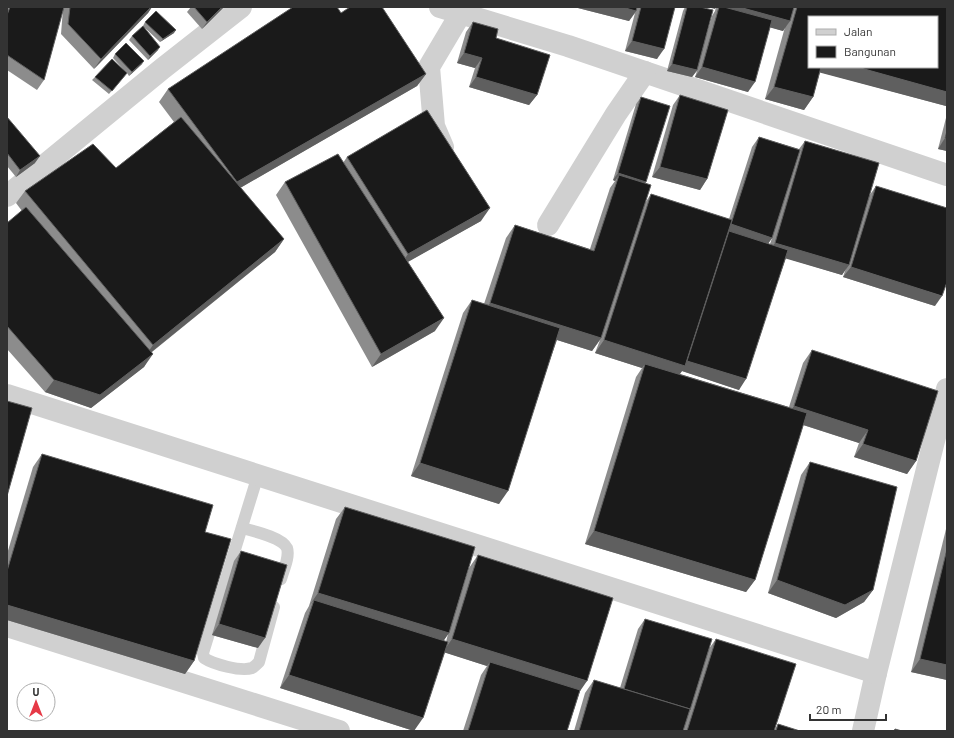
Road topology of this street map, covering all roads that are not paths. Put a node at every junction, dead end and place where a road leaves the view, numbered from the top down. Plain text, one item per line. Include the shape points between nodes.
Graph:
1 (241, 7) edge
2 (440, 7) edge
3 (461, 13) junction
4 (645, 72) junction
5 (451, 167) edge
6 (947, 175) edge
7 (7, 196) edge
8 (548, 226) dead end
9 (947, 389) edge
10 (7, 395) edge
11 (258, 476) junction
12 (242, 528) junction
13 (7, 626) edge
14 (876, 672) junction
15 (339, 731) edge
16 (863, 731) edge

1 - 7 street via 162,68
2 - 3 street
3 - 4 street
3 - 5 street via 429,67 434,126
4 - 6 street
4 - 8 street via 616,114
9 - 14 street
10 - 11 street
11 - 12 lane
11 - 14 street
12 - 12 lane via 280,540 287,548 287,557 259,662 252,668 242,669 207,660 203,653
13 - 15 street
14 - 16 street

